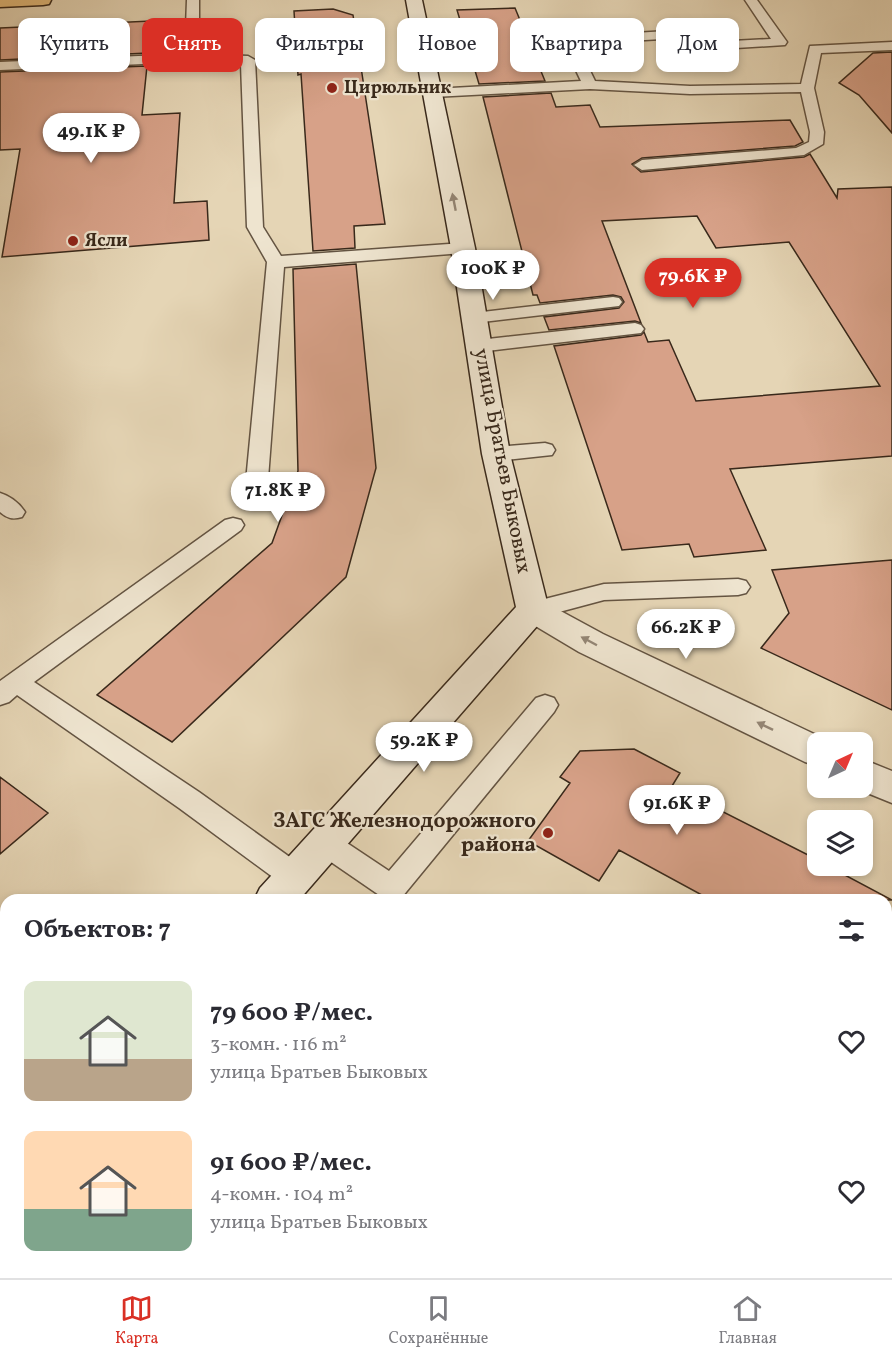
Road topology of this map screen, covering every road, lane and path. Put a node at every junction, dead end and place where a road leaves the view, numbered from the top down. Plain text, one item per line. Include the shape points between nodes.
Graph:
1 (43, 0) edge
2 (194, 0) edge
3 (414, 0) edge
4 (751, 0) edge
5 (5, 2) edge
6 (193, 18) edge
7 (798, 45) junction
8 (892, 46) edge
9 (142, 60) edge
10 (243, 60) edge
11 (0, 66) edge
12 (590, 85) junction
13 (807, 88) junction
14 (433, 93) junction
15 (642, 165) dead end
16 (463, 248) junction
17 (276, 262) junction
18 (613, 302) dead end
19 (474, 318) junction
20 (635, 329) dead end
21 (479, 346) junction
22 (545, 450) dead end
23 (496, 454) junction
24 (256, 492) dead end
25 (233, 525) dead end
26 (738, 587) dead end
27 (533, 610) junction
28 (8, 689) edge
29 (545, 705) dead end
30 (807, 747) edge
31 (873, 779) edge
32 (892, 788) edge
33 (325, 843) junction
34 (284, 888) edge

1 - 5 main road
2 - 6 lane
3 - 14 street, улица Братьев Быковых
4 - 7 lane
7 - 8 lane
7 - 12 lane via 672,48 668,35 570,41
7 - 13 lane
9 - 11 lane
10 - 17 lane via 248,60 255,227
12 - 13 lane via 690,90
12 - 14 lane
13 - 15 lane via 816,144 799,152
16 -> 14 street, улица Братьев Быковых
16 - 17 lane
16 - 19 street, улица Братьев Быковых
17 - 24 lane
18 - 19 lane
19 - 21 street, улица Братьев Быковых
20 - 21 lane
21 - 23 street, улица Братьев Быковых
22 - 23 lane
23 - 27 street, улица Братьев Быковых
25 - 28 lane
26 - 27 lane via 604,592
30 -> 27 street via 591,643
27 - 33 street
28 - 34 lane via 189,800
29 - 33 lane via 392,888
31 - 32 street
33 - 34 street

